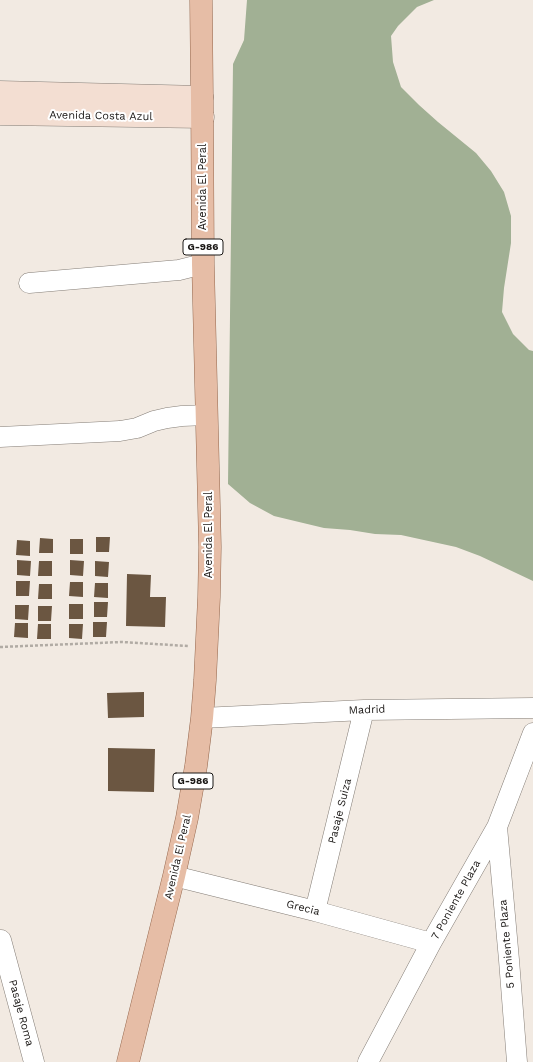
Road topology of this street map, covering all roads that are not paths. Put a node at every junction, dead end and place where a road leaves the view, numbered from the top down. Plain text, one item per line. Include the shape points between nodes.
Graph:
1 (201, 0) edge
2 (0, 92) edge
3 (203, 107) junction
4 (0, 114) edge
5 (203, 264) junction
6 (29, 283) dead end
7 (207, 415) junction
8 (0, 437) edge
9 (533, 708) edge
10 (364, 710) junction
11 (202, 718) junction
12 (533, 733) edge
13 (497, 827) junction
14 (174, 876) junction
15 (315, 911) junction
16 (1, 940) dead end
17 (431, 944) junction
18 (34, 1062) edge
19 (128, 1062) edge
20 (368, 1062) edge
21 (517, 1062) edge

1 - 3 main road, Avenida El Peral / G-986
2 - 3 street, Avenida Costa Azul
3 - 4 street, Avenida Costa Azul
3 - 5 main road, Avenida El Peral / G-986
5 - 6 street via 179,270
5 - 7 main road, Avenida El Peral / G-986
7 - 8 street via 167,418 120,431
7 - 11 main road, Avenida El Peral / G-986 via 210,547
9 - 10 street, Madrid
10 - 11 street, Madrid
10 - 15 street, Pasaje Suiza
11 - 14 main road, Avenida El Peral / G-986 via 187,818
12 - 13 street, 7 Poniente Plaza
13 - 17 street, 7 Poniente Plaza
13 - 21 street, 5 Poniente Plaza
14 - 15 street, Grecia
14 - 19 main road, Avenida El Peral / G-986
15 - 17 street, Grecia
16 - 18 street, Pasaje Roma
17 - 20 street, 7 Poniente Plaza

